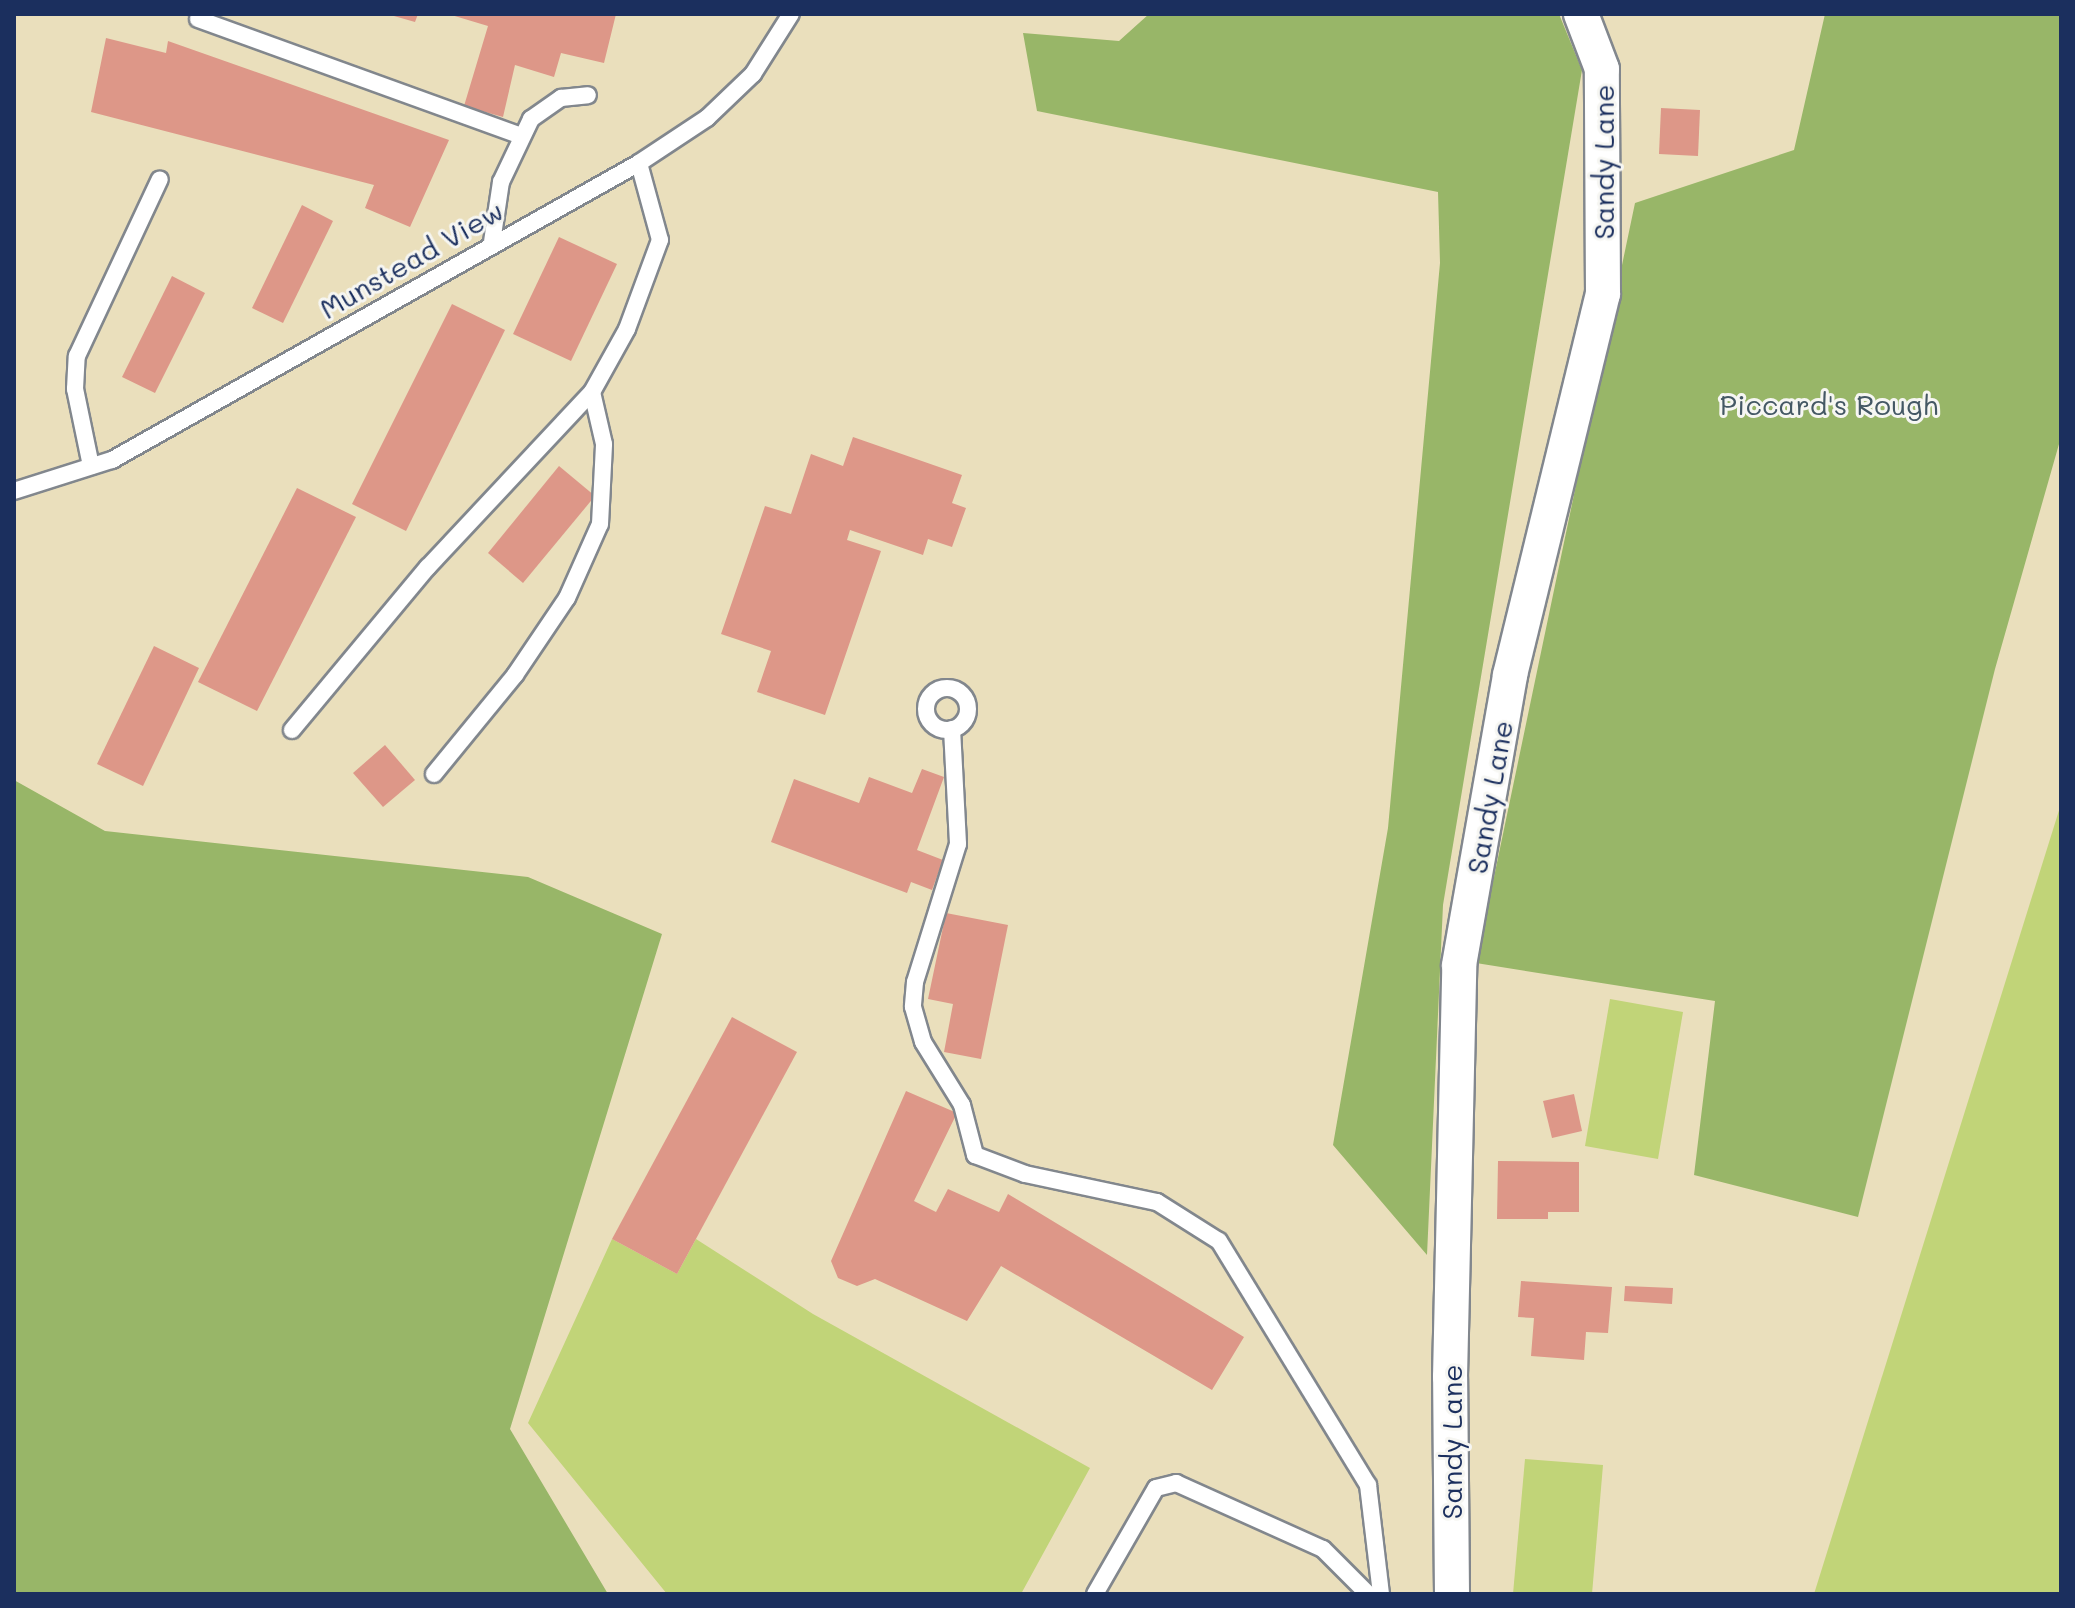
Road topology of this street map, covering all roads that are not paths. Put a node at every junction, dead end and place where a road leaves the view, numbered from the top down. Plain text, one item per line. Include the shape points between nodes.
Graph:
1 (791, 14) edge
2 (1581, 14) edge
3 (198, 19) dead end
4 (588, 95) dead end
5 (521, 136) junction
6 (639, 163) junction
7 (160, 179) dead end
8 (492, 242) junction
9 (592, 392) junction
10 (91, 466) junction
11 (14, 491) edge
12 (952, 729) dead end
13 (292, 730) dead end
14 (434, 774) dead end
15 (1095, 1594) edge
16 (1368, 1594) edge
17 (1381, 1594) edge
18 (1452, 1594) edge

1 - 6 lane, Munstead View via 753,74 707,118
2 - 18 street, Sandy Lane via 1602,69 1603,294 1510,675 1459,965 1450,1377
3 - 5 lane
4 - 5 lane via 542,106
5 - 8 lane via 501,182
6 - 8 lane, Munstead View
6 - 9 lane via 660,240 627,329
7 - 10 lane via 77,356 75,389
8 - 10 lane, Munstead View via 112,460
9 - 13 lane via 428,567
9 - 14 lane via 604,444 600,524 567,598 515,675
10 - 11 lane, Munstead View
12 - 17 lane via 958,766 958,844 915,982 913,1007 923,1042 962,1105 975,1155 1025,1174 1157,1202 1219,1241 1368,1485
15 - 16 lane via 1156,1488 1176,1483 1323,1549

